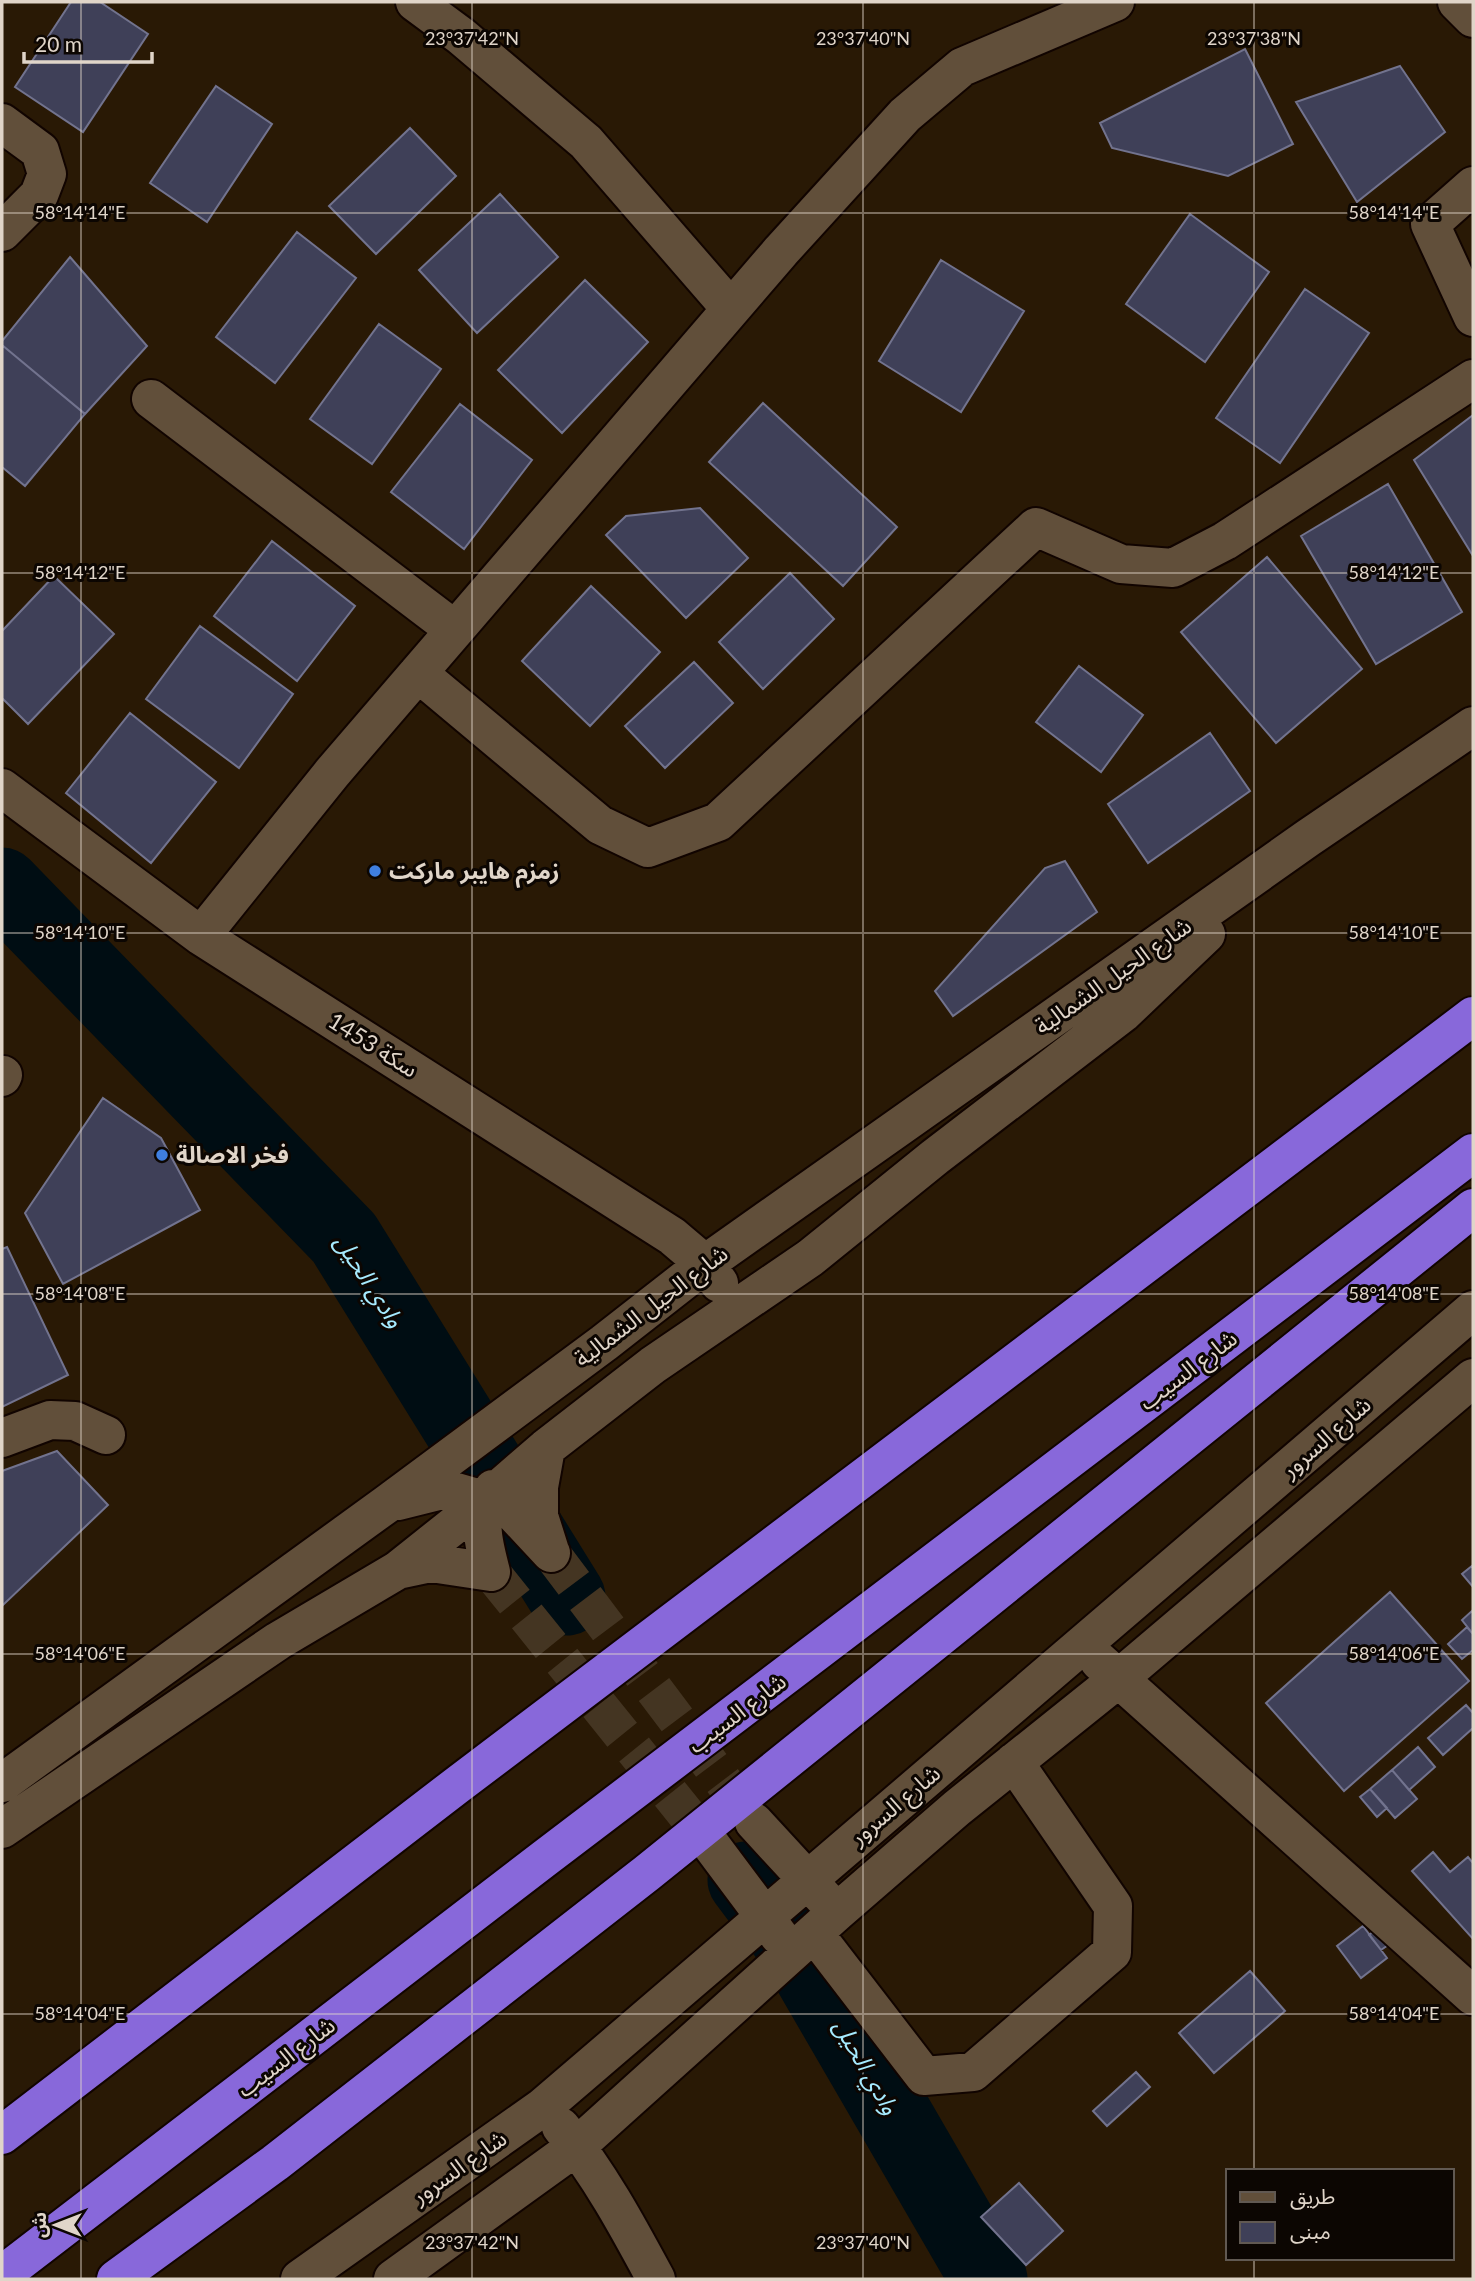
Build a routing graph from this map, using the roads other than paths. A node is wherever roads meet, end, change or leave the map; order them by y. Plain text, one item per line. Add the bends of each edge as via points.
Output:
1 (415, 2) edge
2 (1115, 2) edge
3 (1457, 2) edge
4 (1473, 19) edge
5 (2, 123) edge
6 (1473, 187) edge
7 (2, 232) edge
8 (732, 309) junction
9 (1473, 317) edge
10 (1473, 379) edge
11 (151, 399) dead end
12 (455, 630) junction
13 (418, 673) junction
14 (1473, 726) edge
15 (2, 788) edge
16 (1308, 838) junction
17 (201, 936) junction
18 (1473, 1016) edge
19 (1473, 1153) edge
20 (1473, 1208) edge
21 (705, 1264) junction
22 (737, 1308) junction
23 (1473, 1310) edge
24 (604, 1343) junction
25 (1473, 1377) edge
26 (106, 1435) dead end
27 (2, 1437) edge
28 (546, 1448) junction
29 (486, 1500) junction
30 (387, 1504) junction
31 (398, 1570) junction
32 (1082, 1646) junction
33 (1118, 1679) junction
34 (1014, 1762) junction
35 (2, 1783) edge
36 (754, 1822) tunnel mouth
37 (2, 1829) edge
38 (711, 1845) tunnel mouth
39 (807, 1880) junction
40 (765, 1918) junction
41 (814, 1932) junction
42 (1473, 1996) edge
43 (544, 2107) junction
44 (2, 2135) edge
45 (577, 2146) junction
46 (127, 2272) edge
47 (2, 2275) edge
48 (300, 2279) edge
49 (393, 2279) edge
50 (656, 2279) edge

1 - 8 street via 586,142
2 - 8 street via 962,67 905,115
3 - 4 street
5 - 7 street via 40,151 47,174 39,195
6 - 9 street via 1430,224
8 - 12 street
10 - 13 street via 1225,541 1173,568 1121,564 1036,527 718,822 648,848 600,825
11 - 12 street
12 - 13 street
13 - 17 street
14 - 16 street, شارع الحيل الشمالية
15 - 17 street, سكة 1453
16 - 21 street, شارع الحيل الشمالية
16 - 22 street, شارع الحيل الشمالية via 1123,1013 810,1258
17 - 21 street, سكة 1453 via 672,1236
18 - 44 highway
19 - 47 highway, شارع السيب
20 - 46 highway via 647,1873
21 - 22 street, سكة 1453
21 - 24 street, شارع الحيل الشمالية
22 - 28 street, شارع الحيل الشمالية via 653,1365
23 - 32 street, شارع السرور
24 - 29 street via 511,1457
24 - 30 street, شارع الحيل الشمالية
25 - 33 street, شارع السرور
26 - 27 street via 75,1421 50,1420
28 - 29 street, شارع الحيل الشمالية
28 - 29 street via 538,1516 551,1553 508,1507
29 - 30 street via 446,1489
29 - 31 street, شارع الحيل الشمالية
29 - 31 street via 481,1530 491,1572 431,1563
30 - 35 street, شارع الحيل الشمالية
31 - 37 street via 278,1641
32 - 33 street
32 - 39 street, شارع السرور
33 - 34 street, شارع السرور
33 - 42 street
34 - 41 street, شارع السرور
34 - 41 street via 1113,1906 1112,1952 973,2072 924,2076
36 - 39 street
38 - 40 street
39 - 40 street, شارع السرور
39 - 41 street
40 - 41 street
40 - 43 street, شارع السرور
41 - 45 street, شارع السرور
43 - 45 street
43 - 48 street, شارع السرور
45 - 49 street, شارع السرور
45 - 50 street

